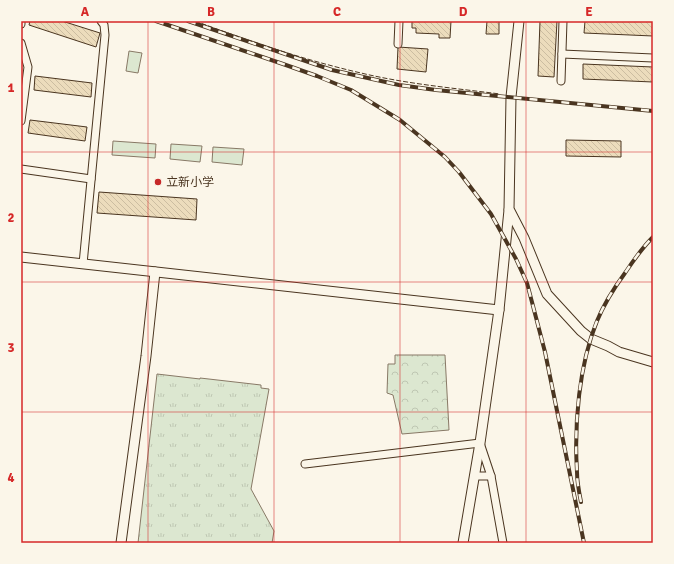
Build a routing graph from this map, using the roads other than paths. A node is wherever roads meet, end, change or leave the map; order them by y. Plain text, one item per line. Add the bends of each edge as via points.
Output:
1 (101, 21) edge
2 (399, 21) edge
3 (520, 21) edge
4 (563, 21) edge
5 (21, 43) edge
6 (398, 44) dead end
7 (22, 52) edge
8 (562, 54) junction
9 (653, 58) edge
10 (561, 81) dead end
11 (21, 121) edge
12 (21, 169) edge
13 (91, 179) junction
14 (509, 209) junction
15 (21, 257) edge
16 (83, 264) junction
17 (155, 272) junction
18 (499, 310) junction
19 (653, 362) edge
20 (480, 443) junction
21 (305, 464) dead end
22 (474, 476) junction
23 (491, 476) junction
24 (121, 543) edge
25 (463, 543) edge
26 (503, 543) edge

1 - 13 street via 106,35
2 - 6 street
3 - 14 street via 510,97
4 - 8 street
5 - 7 street
7 - 11 street via 28,67
8 - 9 street
8 - 10 street
12 - 13 street
13 - 16 street
14 - 18 street
14 - 19 street via 547,294 581,331 591,339 619,352
15 - 16 street
16 - 17 street
17 - 18 street
17 - 24 street
18 - 20 street
20 - 21 street
20 - 22 street
20 - 23 street
22 - 23 street
22 - 25 street
23 - 26 street

